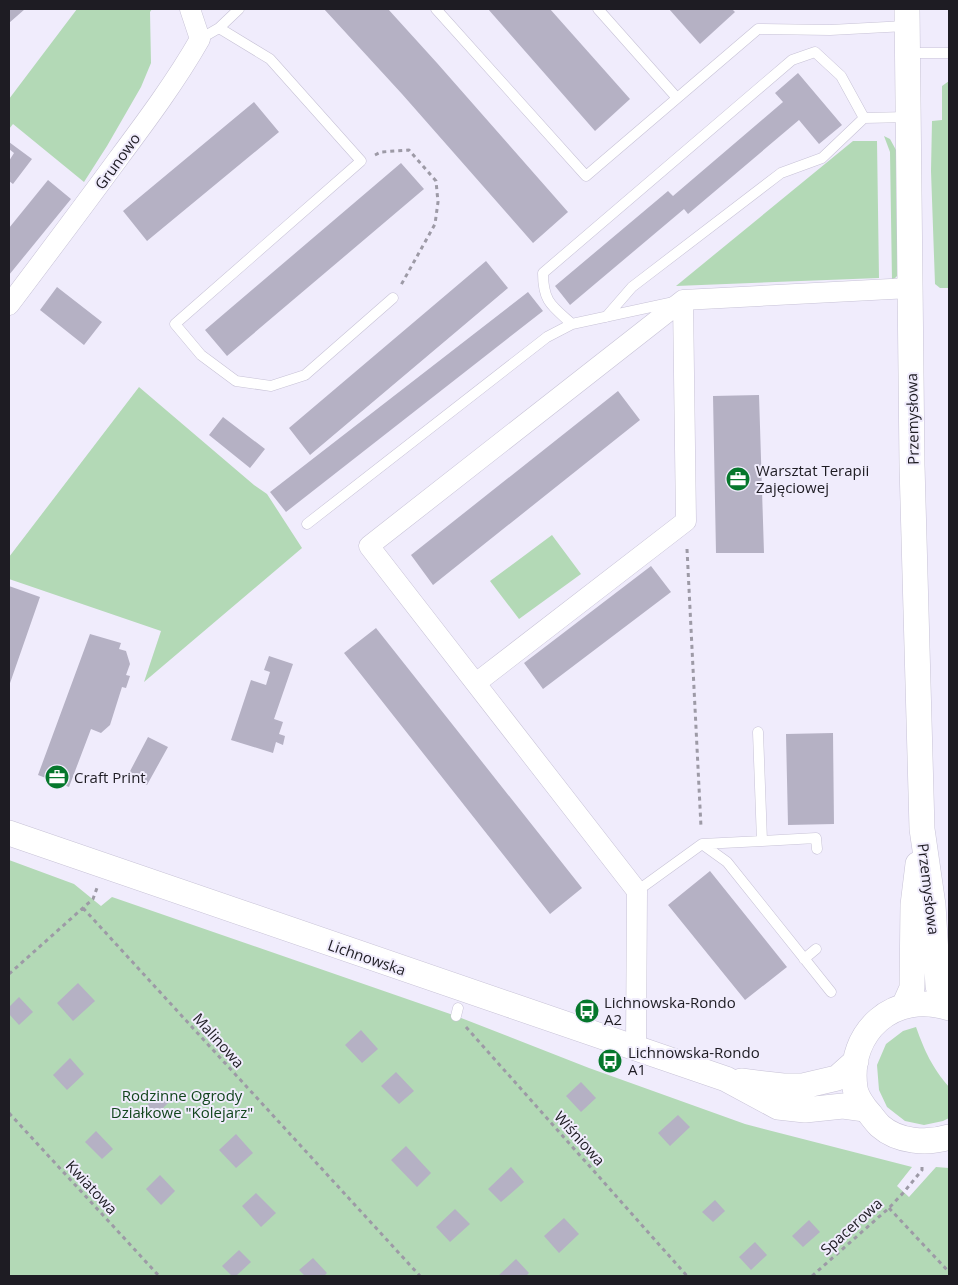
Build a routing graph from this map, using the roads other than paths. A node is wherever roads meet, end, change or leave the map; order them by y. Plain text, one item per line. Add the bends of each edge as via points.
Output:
1 (190, 9) edge
2 (239, 9) edge
3 (436, 9) edge
4 (598, 9) edge
5 (907, 17) edge
6 (219, 28) junction
7 (200, 39) junction
8 (907, 53) junction
9 (949, 53) edge
10 (677, 98) junction
11 (908, 117) junction
12 (864, 118) junction
13 (910, 288) junction
14 (393, 298) road end
15 (683, 300) junction
16 (9, 305) edge
17 (606, 317) junction
18 (572, 324) junction
19 (307, 524) dead end
20 (476, 683) junction
21 (758, 732) dead end
22 (922, 830) junction
23 (9, 833) edge
24 (762, 841) junction
25 (702, 844) junction
26 (817, 848) dead end
27 (637, 891) junction
28 (816, 949) dead end
29 (804, 959) junction
30 (831, 992) dead end
31 (904, 1006) junction
32 (948, 1007) edge
33 (636, 1049) junction
34 (856, 1061) junction
35 (726, 1079) junction
36 (865, 1109) junction
37 (949, 1137) edge

1 - 7 street
2 - 6 lane
3 - 10 lane via 586,176
4 - 10 lane
5 - 8 street, Przemysłowa
5 - 10 lane via 830,30 758,29
6 - 7 lane
6 - 14 lane via 270,59 361,161 175,324 201,355 236,381 271,386 305,375
7 - 16 street, Grunowo via 165,95
8 - 9 lane
8 - 11 street, Przemysłowa
11 - 12 lane
11 - 13 street, Przemysłowa
12 - 17 lane via 822,158 781,173 632,287
12 - 18 lane via 841,76 815,52 792,60 543,273 543,288 550,304
13 - 15 street
13 - 22 street, Przemysłowa
15 - 17 lane
15 - 20 street via 686,521
15 - 20 street via 369,546
17 - 18 lane
18 - 19 lane via 547,337
20 - 27 street
21 - 24 lane
22 - 31 street, Przemysłowa via 913,905 912,988
22 - 32 street, Przemysłowa via 933,905 938,986
23 - 33 street, Lichnowska
24 - 25 lane
24 - 26 lane via 816,838
25 - 27 lane
25 - 29 lane via 726,862
27 - 33 street
28 - 29 lane
29 - 30 lane
31 - 32 street via 916,1003
31 - 34 street via 880,1018 866,1033 857,1050
33 - 35 street, Lichnowska
34 - 35 street, Lichnowska via 837,1078 803,1086
34 - 36 street via 855,1090
35 - 36 street, Lichnowska via 778,1107
36 - 37 street via 881,1126 899,1137 921,1141

